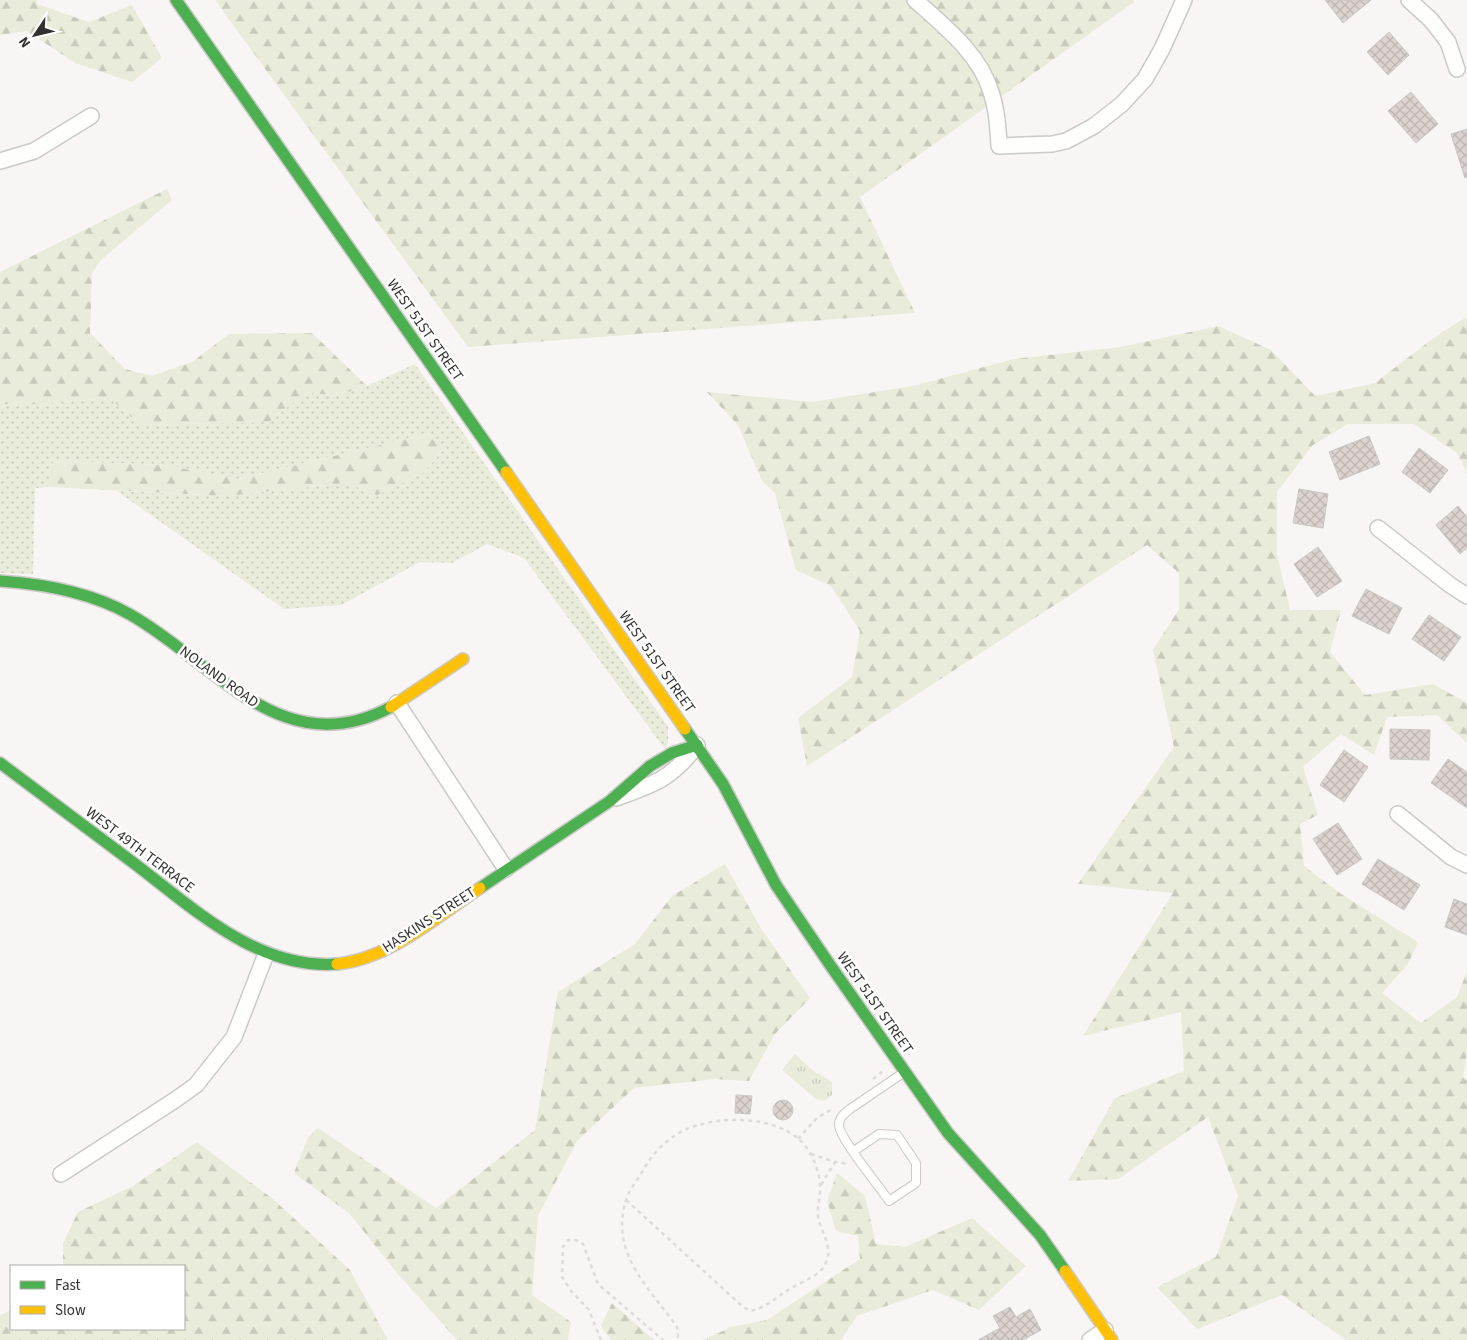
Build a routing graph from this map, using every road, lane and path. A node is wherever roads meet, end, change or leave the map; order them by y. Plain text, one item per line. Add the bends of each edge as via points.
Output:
1 (176, 0) edge
2 (915, 0) edge
3 (1184, 0) edge
4 (1410, 0) edge
5 (1457, 69) dead end
6 (91, 116) dead end
7 (0, 161) edge
8 (1378, 528) dead end
9 (0, 581) edge
10 (1467, 596) edge
11 (463, 660) dead end
12 (397, 703) junction
13 (697, 745) junction
14 (0, 763) edge
15 (610, 800) joint
16 (1398, 814) dead end
17 (1467, 865) edge
18 (506, 869) junction
19 (266, 954) junction
20 (905, 1072) junction
21 (811, 1154) junction
22 (856, 1154) junction
23 (835, 1162) junction
24 (61, 1174) dead end
25 (821, 1186) junction
26 (626, 1200) junction
27 (1109, 1335) edge
28 (601, 1340) edge
29 (663, 1340) edge
30 (676, 1340) edge
31 (1090, 1340) edge

1 - 13 street, WEST 51ST STREET
2 - 3 street via 978,63 991,90 999,146 1034,146 1066,141 1094,126 1145,80
4 - 5 street via 1448,42
6 - 7 street via 34,151
8 - 10 street
9 - 12 street, NOLAND ROAD via 44,584 108,604 159,633 252,704 298,723 324,726 350,722 372,717
11 - 12 street, NOLAND ROAD
12 - 18 street
13 - 15 street, HASKINS STREET via 684,764 654,784
13 - 20 street, WEST 51ST STREET via 732,797 786,901
14 - 19 street, WEST 49TH TERRACE via 220,928
15 - 18 street, HASKINS STREET
16 - 17 street via 1451,857
18 - 19 street, HASKINS STREET via 416,931 373,956 333,964 304,964
19 - 24 street via 234,1037 196,1084
20 - 22 lane via 842,1115 840,1130
20 - 27 street, WEST 51ST STREET via 960,1148 1040,1235
21 - 23 path
21 - 25 path
21 - 26 path via 798,1139 760,1121 702,1123 677,1134 656,1151
22 - 22 lane via 889,1201 916,1183 916,1163 897,1136 879,1134
22 - 23 path via 849,1164
23 - 25 path
25 - 26 path via 818,1212 828,1250 825,1266 771,1303 750,1311
26 - 30 path via 621,1234 626,1254 677,1328
27 - 31 street
28 - 29 path via 589,1310 562,1277 563,1248 568,1240 583,1244 598,1284

